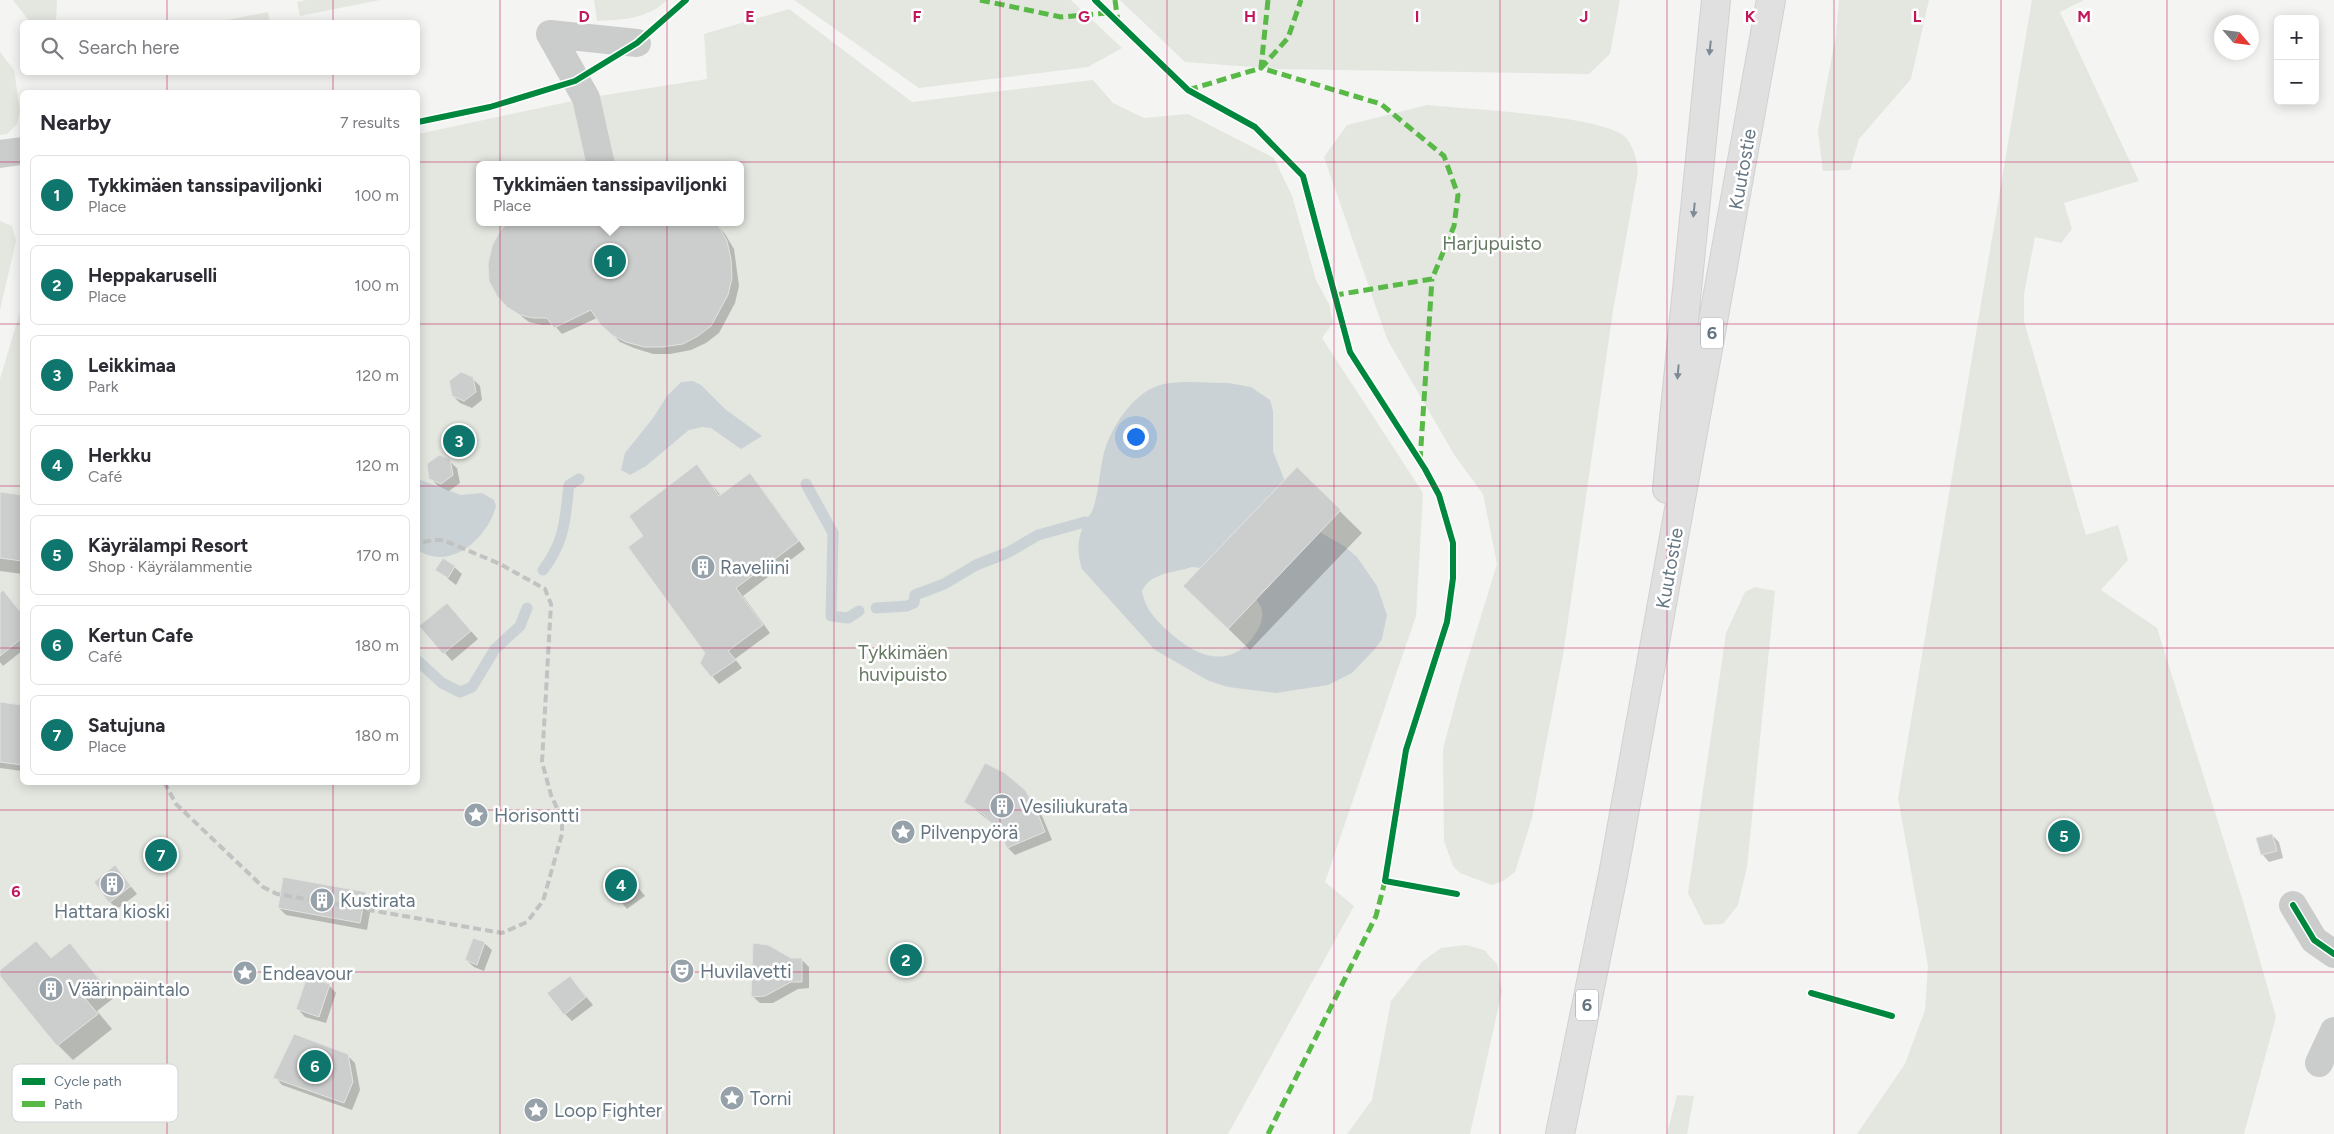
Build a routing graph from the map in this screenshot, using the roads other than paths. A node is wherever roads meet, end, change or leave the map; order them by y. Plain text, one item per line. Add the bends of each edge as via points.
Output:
1 (1716, 0) edge
2 (1771, 0) edge
3 (637, 43) dead end
4 (20, 151) edge
5 (0, 154) edge
6 (601, 161) edge
7 (1652, 666) junction
8 (2292, 905) dead end
9 (2334, 954) edge
10 (2334, 1031) edge
11 (2320, 1063) dead end
12 (1560, 1134) edge

1 -> 7 highway via 1681,333
2 - 7 highway, Kuutostie / 6
3 - 6 street via 550,34 586,98
4 - 5 street
7 - 12 highway, Kuutostie / 6
8 - 9 street via 2314,940
10 - 11 street

